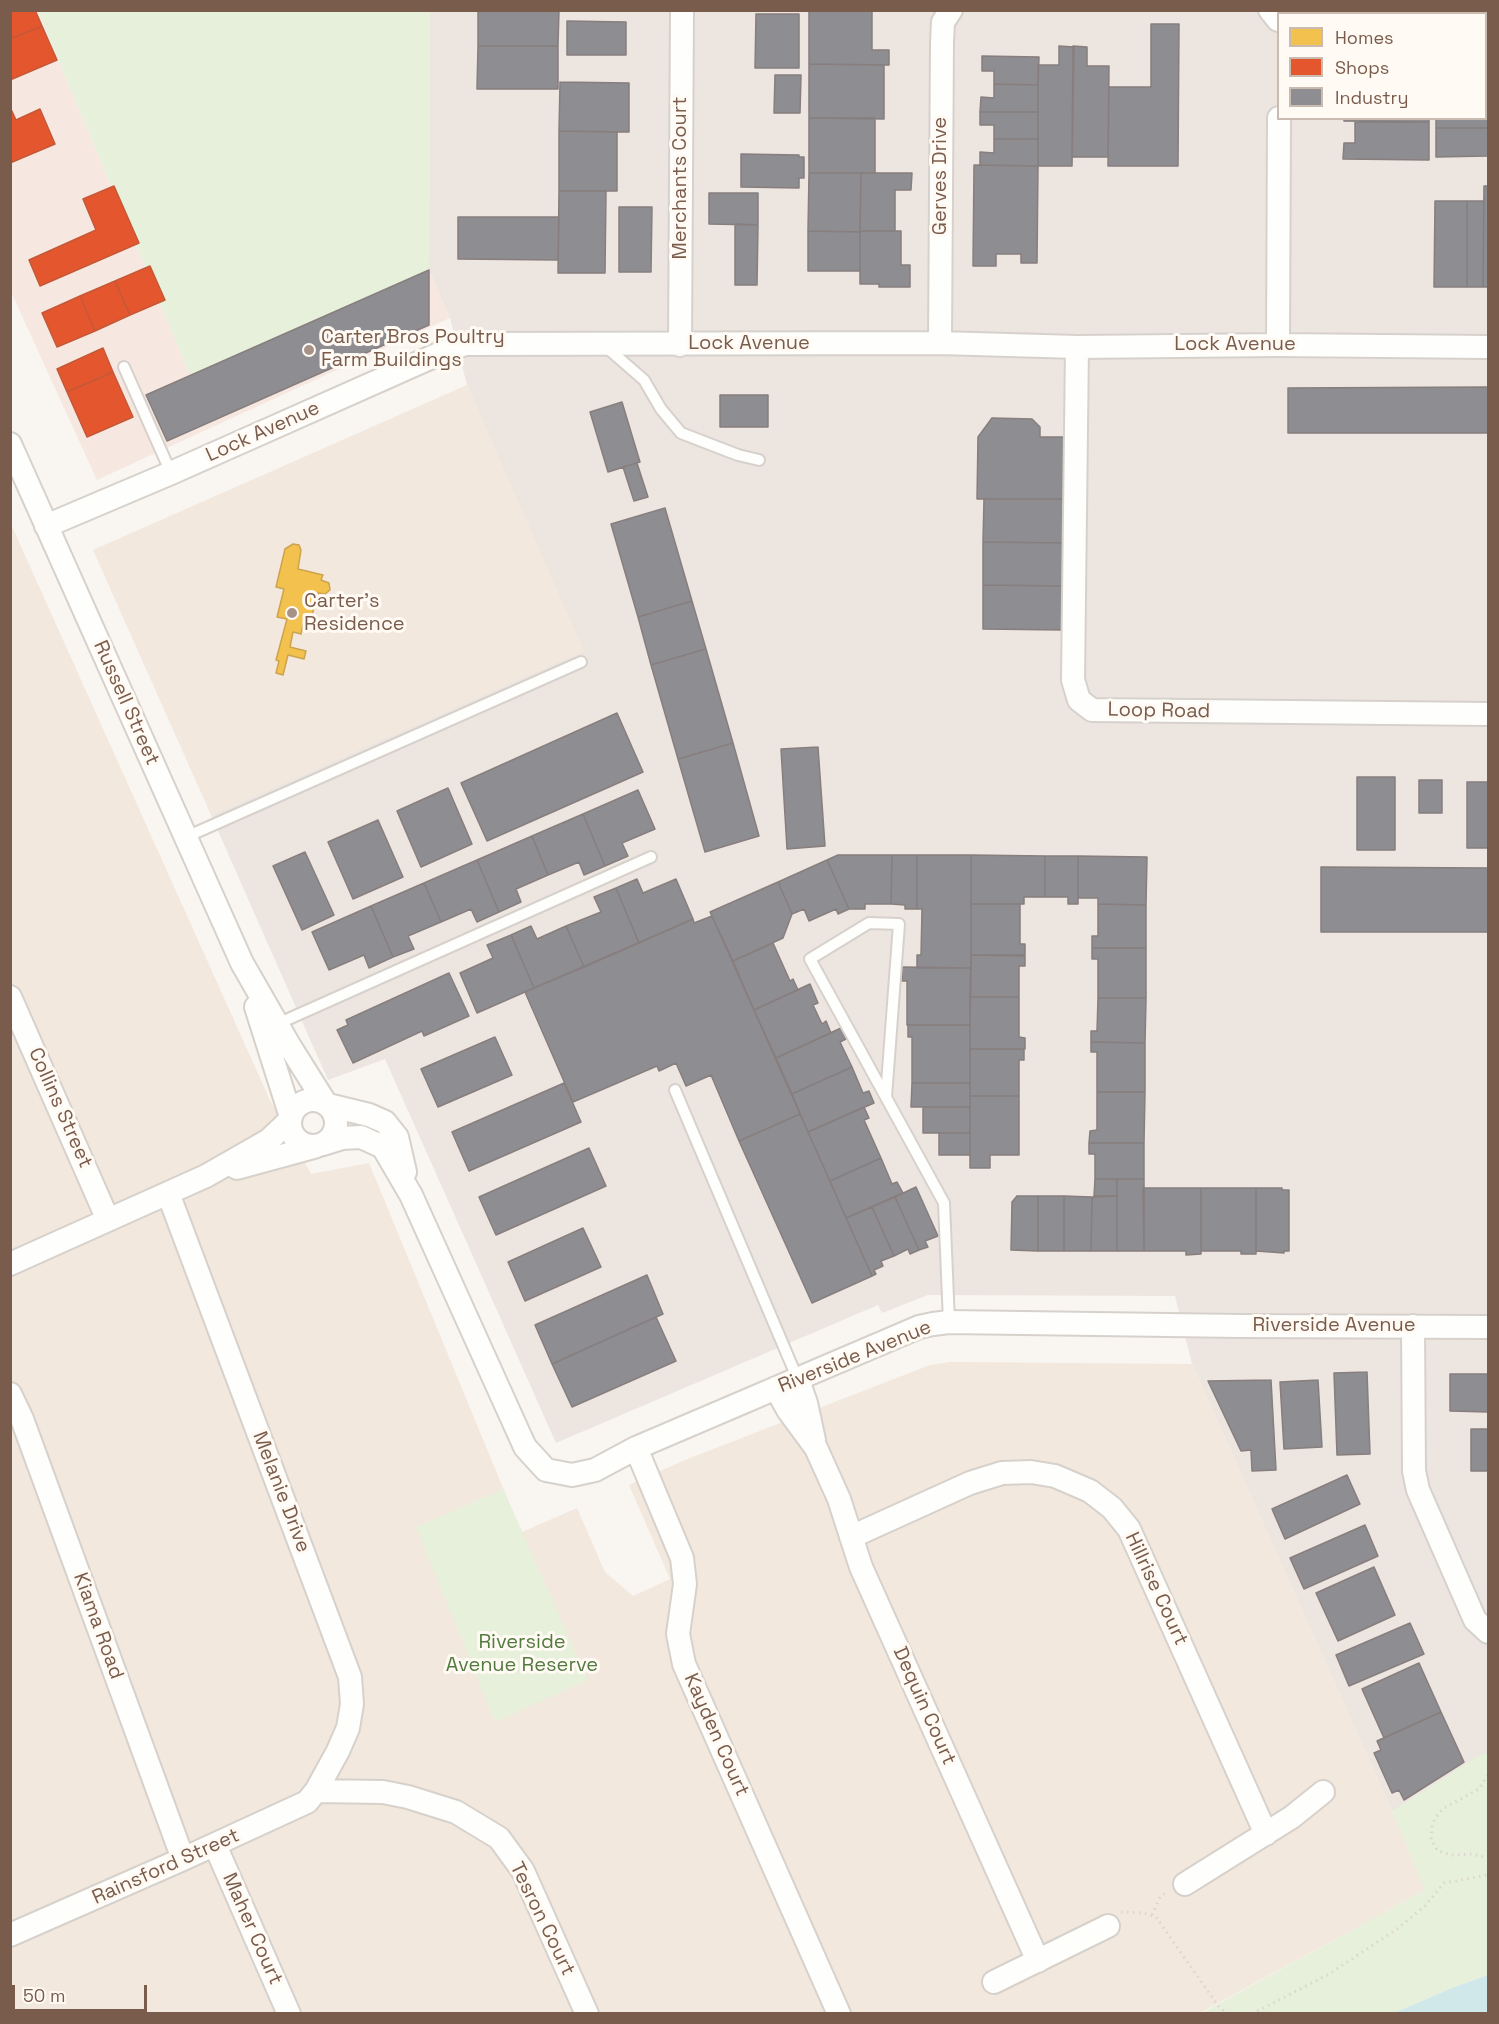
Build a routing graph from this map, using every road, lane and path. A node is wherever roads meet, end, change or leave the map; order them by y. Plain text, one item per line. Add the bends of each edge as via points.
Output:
1 (682, 10) edge
2 (951, 10) edge
3 (1279, 120) edge
4 (940, 343) junction
5 (602, 344) junction
6 (680, 345) junction
7 (1278, 345) junction
8 (1077, 347) junction
9 (1488, 347) edge
10 (124, 366) dead end
11 (10, 444) edge
12 (759, 460) dead end
13 (171, 472) junction
14 (46, 526) junction
15 (580, 662) dead end
16 (1488, 714) edge
17 (186, 837) junction
18 (651, 857) dead end
19 (12, 1004) edge
20 (270, 1027) junction
21 (675, 1090) dead end
22 (886, 1097) junction
23 (327, 1104) junction
24 (290, 1119) junction
25 (318, 1146) junction
26 (206, 1176) junction
27 (168, 1193) junction
28 (411, 1195) junction
29 (108, 1220) junction
30 (10, 1264) edge
31 (949, 1322) junction
32 (1413, 1326) junction
33 (1488, 1327) edge
34 (798, 1380) junction
35 (776, 1388) junction
36 (10, 1394) edge
37 (636, 1448) junction
38 (816, 1448) junction
39 (851, 1537) junction
40 (1488, 1632) edge
41 (1488, 1775) edge
42 (316, 1791) junction
43 (1323, 1792) dead end
44 (1266, 1833) junction
45 (215, 1845) junction
46 (1488, 1858) edge
47 (183, 1860) junction
48 (1488, 1875) edge
49 (1185, 1884) joint
50 (1152, 1915) junction
51 (1113, 1919) joint
52 (10, 1935) edge
53 (1038, 1961) junction
54 (994, 1982) dead end
55 (288, 2013) edge
56 (587, 2013) edge
57 (839, 2013) edge
58 (1228, 2013) edge
59 (1252, 2013) edge

1 - 6 street, Merchants Court
2 - 4 street, Gerves Drive via 943,22 942,42
3 - 7 street
4 - 6 street, Lock Avenue
4 - 8 street, Lock Avenue
5 - 6 street, Lock Avenue
5 - 12 lane via 644,380 681,433
5 - 13 street, Lock Avenue via 465,344
7 - 8 street, Lock Avenue
7 - 9 street, Lock Avenue
8 - 16 street, Loop Road via 1073,680 1079,700 1092,710
10 - 13 lane
11 - 14 street, Russell Street
13 - 14 street, Lock Avenue
14 - 17 street, Russell Street
15 - 17 lane
17 - 20 street, Russell Street
18 - 20 lane
19 - 29 street, Collins Street
20 - 23 street, Russell Street
20 - 24 street, Russell Street
21 - 34 lane
22 - 22 lane via 810,959 869,923 899,924
22 - 31 lane via 944,1203
23 - 24 street via 306,1101
23 - 25 street via 336,1116 336,1125 330,1140
23 - 28 street, Riverside Avenue via 385,1122 397,1137
24 - 25 street via 294,1137 306,1145
24 - 26 street via 269,1140
25 - 26 street, Riverside Avenue
25 - 28 street, Riverside Avenue via 361,1137 383,1147
26 - 27 street
27 - 29 street
27 - 42 street, Melanie Drive via 350,1677 352,1704 348,1728
28 - 37 street, Riverside Avenue via 525,1447 546,1470 572,1475 595,1470
29 - 30 street
31 - 32 street, Riverside Avenue
31 - 34 street, Riverside Avenue via 919,1327
32 - 33 street, Riverside Avenue
32 - 40 street via 1412,1455 1416,1480 1475,1620
34 - 35 street, Riverside Avenue
34 - 38 street, Dequin Court
35 - 37 street, Riverside Avenue
35 - 38 street, Dequin Court
36 - 47 street, Kiama Road
37 - 57 street, Kayden Court via 682,1558 685,1584 678,1634 684,1664
38 - 39 street, Dequin Court
39 - 44 street, Hillrise Court via 970,1483 1002,1473 1054,1476 1090,1491 1112,1508 1129,1529
39 - 53 street, Dequin Court
41 - 46 path via 1479,1789 1444,1808 1435,1818 1431,1840 1438,1851
42 - 45 street, Rainsford Street via 307,1802
42 - 56 street, Tesron Court via 383,1792 408,1797 456,1812 499,1838 523,1871
43 - 44 street
44 - 49 street
45 - 47 street, Rainsford Street
45 - 55 street, Maher Court
47 - 52 street, Rainsford Street
48 - 59 path via 1444,1883 1425,1906 1397,1929 1329,1974
49 - 50 path via 1160,1897
50 - 51 path via 1128,1911
50 - 58 path via 1219,2007
51 - 53 street
53 - 54 street

